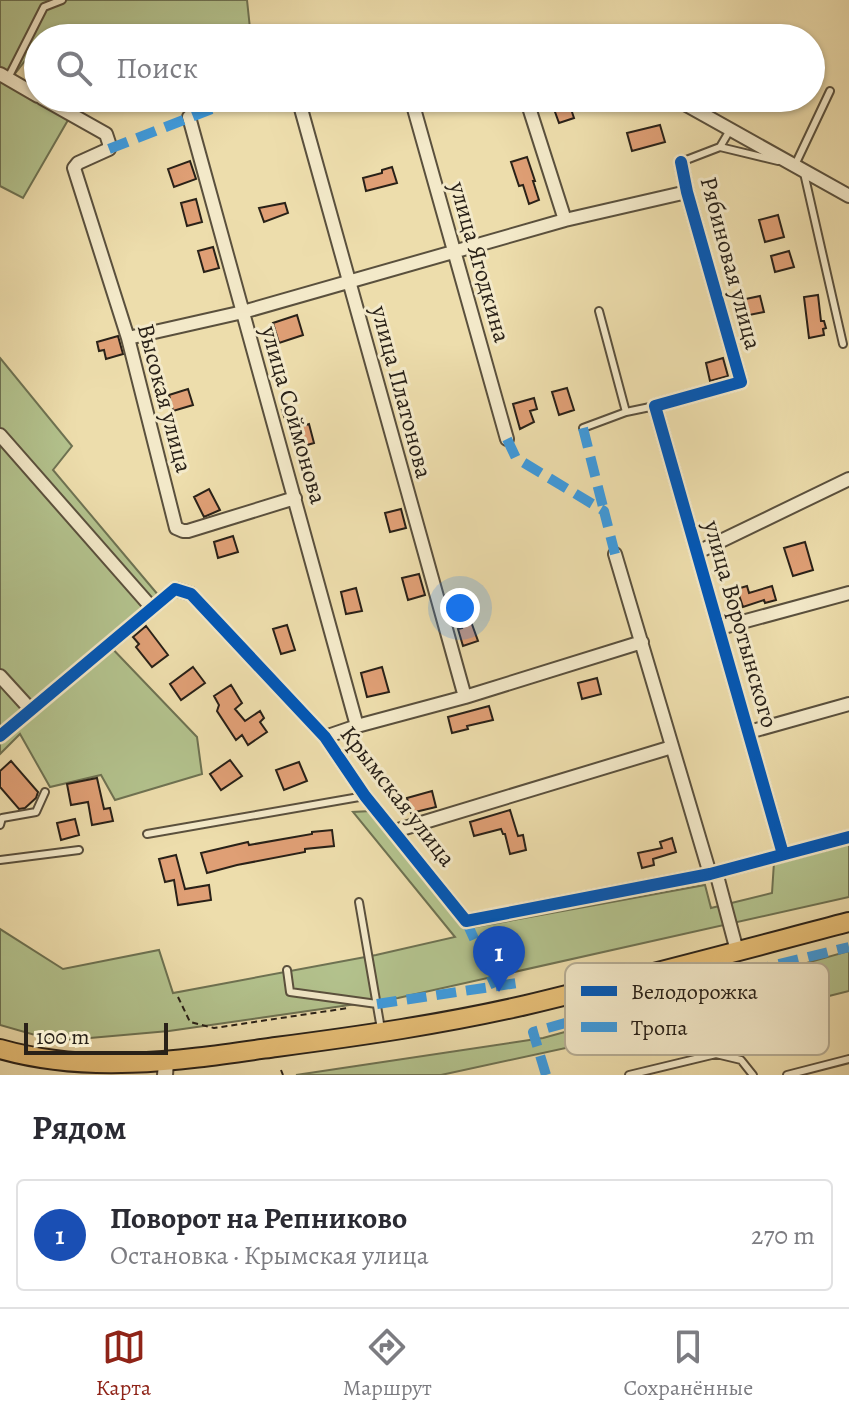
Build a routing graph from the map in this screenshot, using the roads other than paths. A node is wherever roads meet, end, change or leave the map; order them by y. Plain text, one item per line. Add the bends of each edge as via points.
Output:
1 (62, 0) edge
2 (34, 24) edge
3 (24, 42) edge
4 (4, 76) edge
5 (24, 88) edge
6 (830, 91) dead end
7 (825, 103) edge
8 (67, 112) edge
9 (302, 112) edge
10 (415, 112) edge
11 (530, 112) edge
12 (698, 112) edge
13 (821, 112) edge
14 (189, 117) dead end
15 (730, 130) junction
16 (720, 147) junction
17 (681, 162) joint
18 (799, 167) junction
19 (687, 192) junction
20 (849, 196) edge
21 (565, 220) junction
22 (453, 252) junction
23 (349, 283) junction
24 (599, 311) dead end
25 (243, 312) junction
26 (128, 338) junction
27 (843, 344) dead end
28 (655, 406) junction
29 (626, 412) junction
30 (583, 428) dead end
31 (0, 435) edge
32 (507, 439) dead end
33 (849, 479) edge
34 (295, 498) junction
35 (698, 552) junction
36 (615, 554) dead end
37 (849, 593) edge
38 (152, 608) junction
39 (720, 628) junction
40 (642, 642) junction
41 (0, 676) edge
42 (465, 697) junction
43 (849, 704) edge
44 (31, 710) junction
45 (357, 726) junction
46 (749, 732) junction
47 (0, 736) edge
48 (325, 737) junction
49 (672, 747) junction
50 (45, 792) dead end
51 (365, 796) junction
52 (0, 825) edge
53 (395, 831) junction
54 (147, 834) dead end
55 (849, 837) edge
56 (79, 850) dead end
57 (783, 854) junction
58 (0, 860) edge
59 (713, 873) junction
60 (359, 902) dead end
61 (849, 922) edge
62 (737, 951) junction
63 (690, 963) edge
64 (287, 970) dead end
65 (565, 995) edge
66 (377, 1004) junction
67 (382, 1032) junction
68 (0, 1049) edge
69 (712, 1055) edge
70 (720, 1055) edge
71 (849, 1059) edge
72 (165, 1069) edge
73 (629, 1075) edge
74 (753, 1075) edge
75 (787, 1075) edge

1 - 2 lane via 44,7
3 - 4 lane
4 - 5 street
6 - 7 lane
8 - 26 street, Высокая улица via 106,134 109,143 109,149 74,168
9 - 23 street, улица Платонова
10 - 22 street, улица Ягодкина
11 - 21 street
12 - 15 street
13 - 18 lane
14 - 25 street, улица Соймонова
15 - 16 lane
15 - 18 street
16 - 17 lane
16 - 18 lane
17 - 19 street, Рябиновая улица
18 - 20 street
18 - 27 lane
19 - 21 street, Рябиновая улица
19 - 28 street, Рябиновая улица via 741,382
21 - 22 street, Рябиновая улица
22 - 23 street, Рябиновая улица
22 - 32 street, улица Ягодкина
23 - 25 street, Рябиновая улица
23 - 42 street, улица Платонова
24 - 29 lane
25 - 26 street, Рябиновая улица
25 - 34 street, улица Соймонова
26 - 34 street, Высокая улица via 176,528 188,531
28 - 29 lane
28 - 35 street, улица Воротынского
29 - 30 lane
31 - 38 street
33 - 35 street
34 - 45 street, улица Соймонова
35 - 39 street, улица Воротынского
36 - 40 street
37 - 39 street
38 - 44 street, Крымская улица
38 - 48 street, Крымская улица via 175,589 191,594
39 - 46 street, улица Воротынского
40 - 42 street
40 - 49 street
41 - 44 street
42 - 45 street
43 - 46 street
44 - 47 street, Крымская улица
45 - 48 street
46 - 57 street, улица Воротынского
48 - 51 street, Крымская улица
49 - 53 street
49 - 59 street
50 - 52 lane via 36,812 2,818
51 - 53 street, Крымская улица
51 - 54 lane
53 - 59 street, Крымская улица via 466,921
55 - 57 street, Крымская улица
56 - 58 lane
57 - 59 street, Крымская улица
59 - 62 street
60 - 66 lane
61 - 62 main road
62 - 63 main road
64 - 66 lane via 290,992
65 - 67 main road
66 - 67 lane
67 - 72 main road
68 - 72 main road via 22,1056
69 - 73 lane
70 - 74 lane via 741,1060
71 - 75 lane

